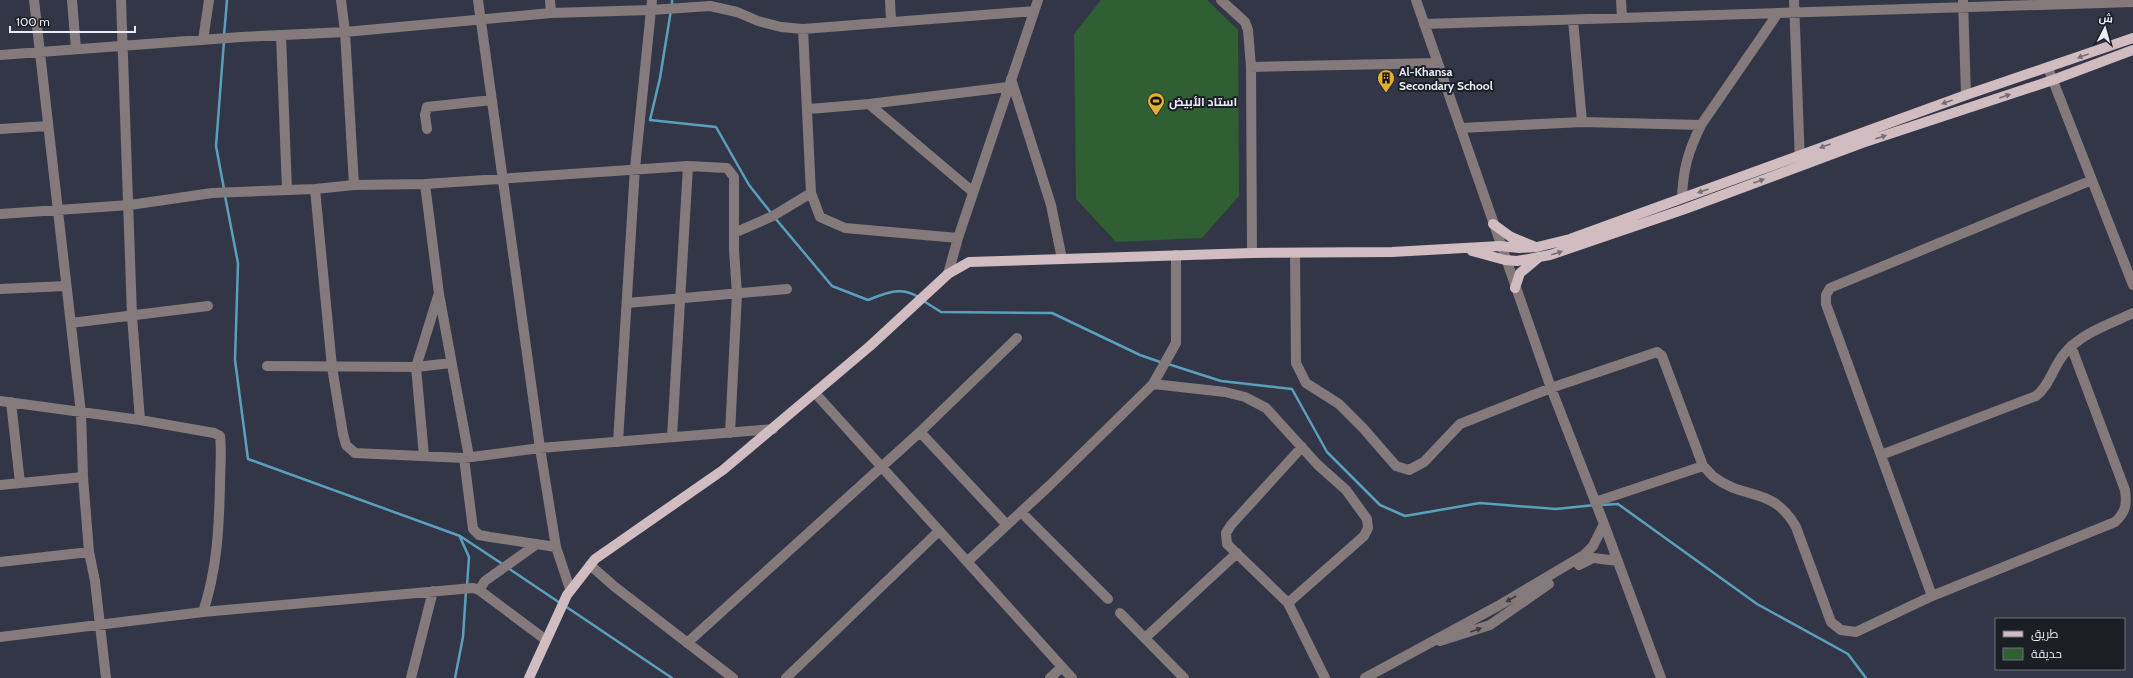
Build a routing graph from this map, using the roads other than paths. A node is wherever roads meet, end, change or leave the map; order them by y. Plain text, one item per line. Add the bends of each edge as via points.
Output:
1 (34, 0) edge
2 (72, 0) edge
3 (122, 0) edge
4 (210, 0) edge
5 (341, 0) edge
6 (478, 0) edge
7 (550, 0) edge
8 (890, 0) edge
9 (1038, 0) edge
10 (1221, 0) edge
11 (1416, 0) edge
12 (1621, 0) edge
13 (1794, 0) edge
14 (2133, 2) edge
15 (710, 3) edge
16 (1963, 4) edge
17 (654, 7) edge
18 (1034, 11) junction
19 (551, 13) junction
20 (1778, 13) junction
21 (1794, 13) junction
22 (1622, 18) junction
23 (482, 19) junction
24 (1573, 20) junction
25 (891, 22) junction
26 (1424, 24) junction
27 (803, 29) junction
28 (345, 32) junction
29 (281, 35) junction
30 (2133, 38) edge
31 (206, 40) junction
32 (122, 46) junction
33 (76, 49) junction
34 (2133, 50) edge
35 (40, 52) junction
36 (0, 55) edge
37 (1438, 63) junction
38 (1252, 67) junction
39 (2048, 68) junction
40 (2053, 80) junction
41 (1009, 83) junction
42 (1966, 95) junction
43 (492, 100) junction
44 (869, 104) junction
45 (809, 109) junction
46 (1582, 122) junction
47 (48, 126) junction
48 (1701, 126) junction
49 (1461, 128) junction
50 (0, 130) edge
51 (427, 130) dead end
52 (1799, 161) junction
53 (688, 166) junction
54 (635, 168) junction
55 (502, 178) junction
56 (2092, 180) junction
57 (425, 184) junction
58 (354, 185) junction
59 (315, 189) junction
60 (287, 190) junction
61 (974, 192) junction
62 (812, 193) junction
63 (1682, 198) junction
64 (130, 205) junction
65 (58, 210) junction
66 (0, 214) edge
67 (1493, 224) junction
68 (734, 233) junction
69 (958, 238) junction
70 (1500, 246) junction
71 (1537, 247) junction
72 (1465, 249) junction
73 (1295, 252) junction
74 (1252, 253) junction
75 (1176, 255) junction
76 (1062, 259) junction
77 (1537, 259) junction
78 (1505, 260) junction
79 (948, 274) junction
80 (2133, 285) edge
81 (66, 286) junction
82 (1515, 288) junction
83 (0, 289) edge
84 (787, 289) dead end
85 (439, 294) junction
86 (737, 294) junction
87 (680, 300) junction
88 (627, 303) junction
89 (208, 306) dead end
90 (2133, 313) edge
91 (132, 316) junction
92 (71, 323) junction
93 (1017, 338) dead end
94 (2072, 346) junction
95 (451, 363) junction
96 (267, 366) dead end
97 (332, 367) junction
98 (416, 367) junction
99 (1152, 384) junction
100 (1551, 388) junction
101 (815, 394) junction
102 (0, 401) edge
103 (11, 402) junction
104 (81, 413) junction
105 (140, 420) junction
106 (773, 429) junction
107 (920, 432) junction
108 (730, 433) junction
109 (672, 437) junction
110 (618, 442) junction
111 (1302, 447) junction
112 (540, 448) junction
113 (1881, 455) junction
114 (424, 456) junction
115 (467, 457) junction
116 (881, 466) junction
117 (1703, 466) junction
118 (83, 477) junction
119 (20, 483) junction
120 (0, 485) edge
121 (1595, 502) junction
122 (1021, 512) junction
123 (1007, 524) junction
124 (1604, 524) junction
125 (939, 531) junction
126 (537, 544) junction
127 (556, 547) junction
128 (89, 552) junction
129 (1237, 553) junction
130 (1618, 560) junction
131 (968, 561) junction
132 (0, 562) edge
133 (590, 565) junction
134 (476, 589) junction
135 (433, 591) junction
136 (568, 592) junction
137 (1932, 596) junction
138 (1108, 599) dead end
139 (1288, 603) junction
140 (203, 612) junction
141 (1120, 613) dead end
142 (100, 624) junction
143 (0, 638) edge
144 (1145, 638) junction
145 (546, 640) junction
146 (687, 643) junction
147 (1425, 645) junction
148 (1062, 667) junction
149 (106, 678) edge
150 (411, 678) edge
151 (529, 678) edge
152 (733, 678) edge
153 (786, 678) edge
154 (1050, 678) edge
155 (1072, 678) edge
156 (1184, 678) edge
157 (1325, 678) edge
158 (1365, 678) edge
159 (1661, 678) edge

1 - 35 street
2 - 33 street
3 - 32 street
4 - 31 street
5 - 28 street
6 - 23 street
7 - 19 street
8 - 25 street
9 - 18 street
10 - 38 street via 1245,22
11 - 26 street
12 - 22 street
13 - 21 street
14 - 16 street
15 - 17 street via 690,7
15 - 27 street via 758,21
16 - 21 street
16 - 42 street
17 - 19 street
17 - 54 street
18 - 25 street
18 - 41 street
19 - 23 street
20 - 21 street
20 - 22 street
20 - 48 street
21 - 52 street
22 - 24 street
23 - 28 street
23 - 43 street
24 - 26 street
24 - 46 street
25 - 27 street
26 - 37 street
27 - 45 street
28 - 29 street
28 - 58 street
29 - 31 street
29 - 60 street
30 -> 39 main road
31 - 32 street
32 - 33 street
32 - 64 street
33 - 35 street
34 - 40 main road
35 - 36 street
35 - 47 street
37 - 38 street
37 - 49 street
38 - 74 street
39 - 40 street
39 - 42 main road
52 -> 40 main road
40 - 56 street
41 - 44 street
41 - 61 street
41 - 76 street via 1051,205
42 -> 52 main road
43 - 51 street via 427,107
43 - 55 street
44 - 45 street
44 - 61 street
45 - 62 street
46 - 48 street
46 - 49 street
47 - 50 street
47 - 65 street
48 - 63 street via 1685,163
49 - 67 street
52 -> 63 main road
77 -> 52 main road via 1572,249
53 - 54 street
53 - 68 street via 727,168 732,171
53 - 87 street
54 - 55 street
54 - 88 street
55 - 57 street
55 - 112 street
56 - 80 street
56 - 113 street via 1830,288 1826,295 1826,304
57 - 58 street
57 - 85 street
58 - 59 street
59 - 60 street
59 - 97 street
60 - 64 street via 212,193
61 - 69 street
62 - 68 street via 774,216
62 - 69 street via 820,217 845,228
63 - 71 main road via 1570,239
64 - 65 street
64 - 91 street
65 - 66 street
65 - 81 street
67 - 70 street
67 - 71 main road via 1511,237
68 - 86 street
69 - 79 street
70 - 71 main road
70 - 72 main road
70 - 78 street
72 - 73 main road
72 - 78 main road
73 - 74 main road
73 - 100 street via 1296,363 1300,373 1306,383 1339,404 1396,466 1409,470 1424,462 1460,424
74 - 75 main road
75 - 76 main road
75 - 99 street via 1176,343
76 - 79 main road via 969,262
77 - 78 main road
77 - 82 main road via 1520,273
78 - 82 street
79 - 101 main road
81 - 83 street
81 - 92 street
82 - 100 street
84 - 86 street
85 - 95 street
85 - 98 street
86 - 87 street
86 - 108 street
87 - 88 street
87 - 109 street
88 - 110 street
89 - 91 street
90 - 94 street via 2082,338
91 - 92 street
91 - 105 street
92 - 104 street
93 - 107 street
94 - 113 street via 2056,365 2044,390 2036,396
94 - 137 street via 2125,490 2126,504 2123,515 2115,522
95 - 98 street
95 - 115 street
96 - 97 street
97 - 98 street
97 - 114 street via 346,445 355,453
98 - 114 street
99 - 111 street via 1245,397 1266,408
99 - 122 street
100 - 117 street via 1658,352 1662,356
100 - 121 street
101 - 106 main road
101 - 116 street
102 - 103 street
103 - 104 street
103 - 119 street
104 - 105 street
104 - 118 street
105 - 140 street via 220,436 216,558 212,585
106 - 108 street
106 - 133 main road via 723,470
107 - 116 street
107 - 123 street
108 - 109 street
109 - 110 street
110 - 112 street
111 - 129 street via 1226,533 1227,544
111 - 139 street via 1346,490 1367,519 1368,528 1364,536
112 - 115 street
112 - 127 street
113 - 137 street
114 - 115 street
115 - 126 street via 473,529 490,537
116 - 125 street
116 - 146 street
117 - 121 street
117 - 137 street via 1714,477 1728,485 1772,500 1788,513 1796,527 1831,622 1841,630 1856,632
118 - 119 street
118 - 128 street
119 - 120 street
121 - 124 street
122 - 123 street
122 - 138 street
123 - 131 street
124 - 130 street
124 -> 147 street via 1593,546 1584,555 1498,606
125 - 131 street
125 - 153 street
126 - 127 street
126 - 134 street
127 - 136 street
128 - 132 street
128 - 142 street
129 - 139 street
129 - 144 street
147 -> 130 street via 1490,625 1585,561 1601,557
130 - 159 street
131 - 148 street
133 - 136 main road
133 - 146 street
134 - 135 street
134 - 145 street
135 - 140 street
135 - 150 street
136 - 145 main road
139 - 157 street
140 - 142 street
141 - 144 street
142 - 143 street
142 - 149 street
144 - 156 street
145 - 151 main road
146 - 152 street
147 - 158 street
148 - 154 street
148 - 155 street

